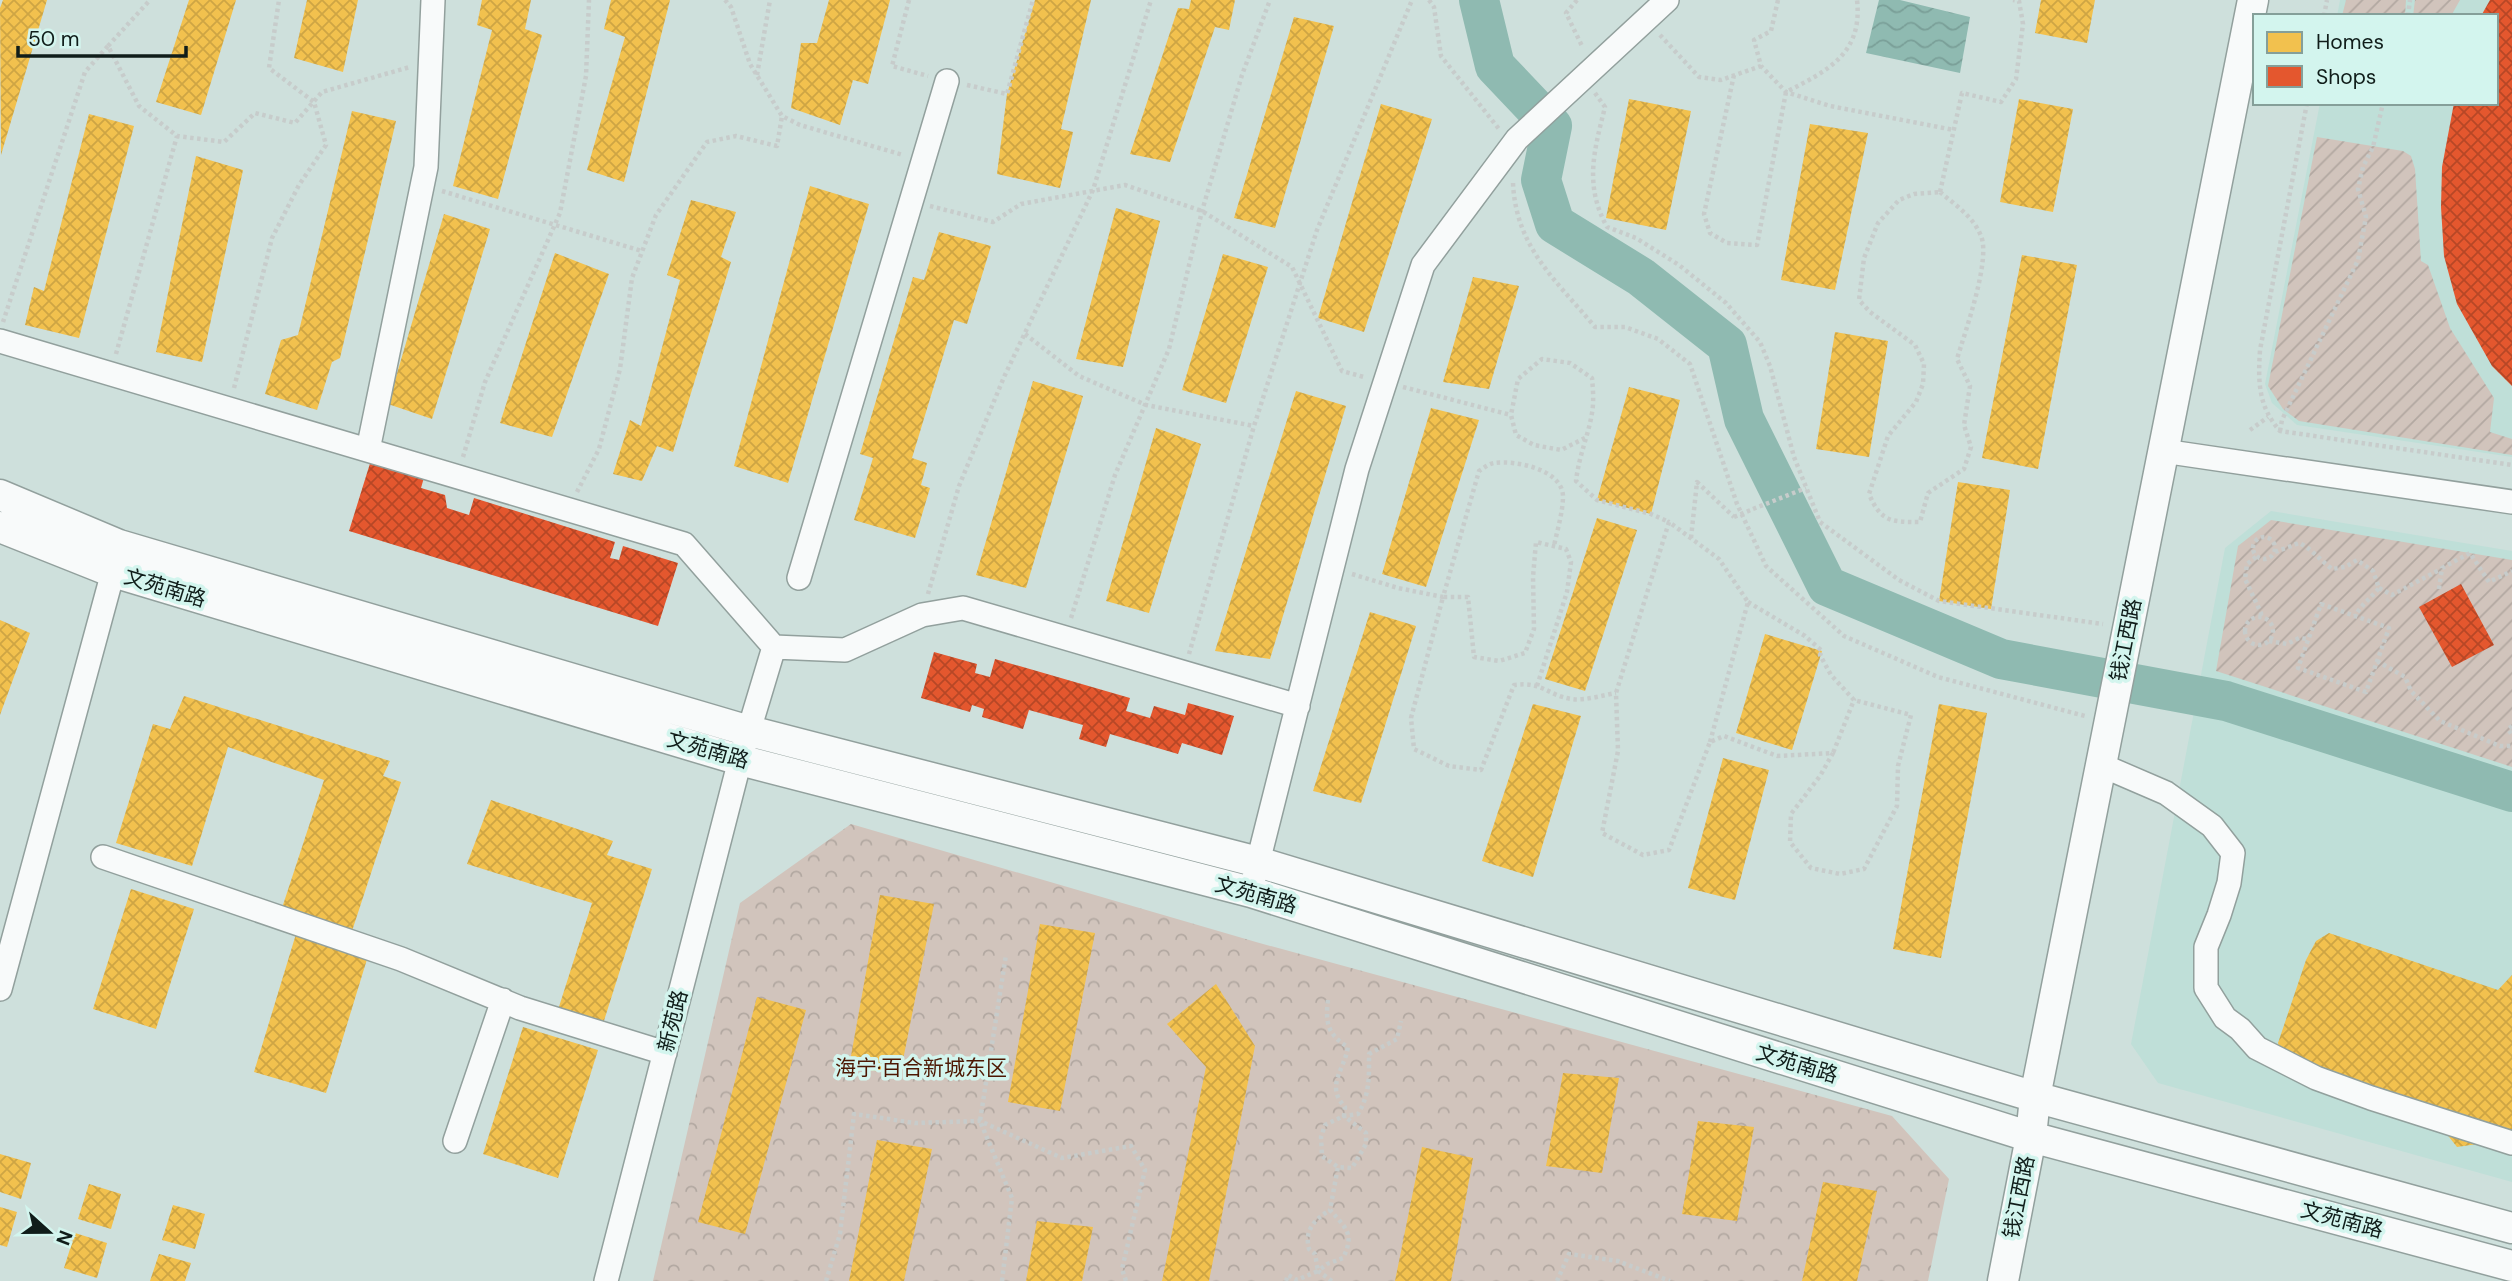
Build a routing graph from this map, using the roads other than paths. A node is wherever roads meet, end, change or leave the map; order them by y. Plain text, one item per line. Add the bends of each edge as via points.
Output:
1 (433, 0) edge
2 (1667, 0) edge
3 (2253, 0) edge
4 (947, 81) road end
5 (0, 341) edge
6 (368, 450) junction
7 (2163, 451) junction
8 (0, 495) edge
9 (2512, 502) edge
10 (0, 527) edge
11 (113, 572) junction
12 (799, 578) dead end
13 (774, 647) junction
14 (1298, 706) junction
15 (749, 731) junction
16 (740, 760) junction
17 (2101, 765) junction
18 (103, 857) dead end
19 (1258, 862) junction
20 (1251, 892) junction
21 (0, 989) edge
22 (503, 1000) junction
23 (665, 1053) junction
24 (2035, 1097) junction
25 (2031, 1138) junction
26 (455, 1141) dead end
27 (2512, 1143) edge
28 (2512, 1228) edge
29 (2512, 1266) edge
30 (612, 1279) edge
31 (2003, 1281) edge

1 - 6 street via 426,167
2 - 14 street via 1514,143 1423,265 1357,469
3 - 7 main road, 钱江西路
4 - 12 street
5 - 6 street
6 - 13 street via 684,544
7 - 9 street
7 - 17 main road, 钱江西路
8 - 15 main road, 文苑南路 via 119,545
10 - 11 main road, 文苑南路
11 - 16 main road, 文苑南路
11 - 21 street
13 - 14 street via 845,650 922,615 963,607
13 - 15 street, 新苑路
14 - 19 street
15 - 16 street, 新苑路
15 - 19 main road, 文苑南路
16 - 20 main road, 文苑南路
16 - 23 street, 新苑路
17 - 24 main road, 钱江西路
17 - 27 street via 2166,793 2212,826 2233,853 2229,883 2206,947 2206,988 2225,1018 2257,1048 2327,1082
18 - 22 street via 401,959
19 - 20 street
19 - 24 main road, 文苑南路
20 - 25 main road, 文苑南路
22 - 23 street
22 - 26 street
23 - 30 street, 新苑路
24 - 25 main road, 钱江西路
24 - 28 main road, 文苑南路
25 - 29 main road, 文苑南路
25 - 31 main road, 钱江西路

